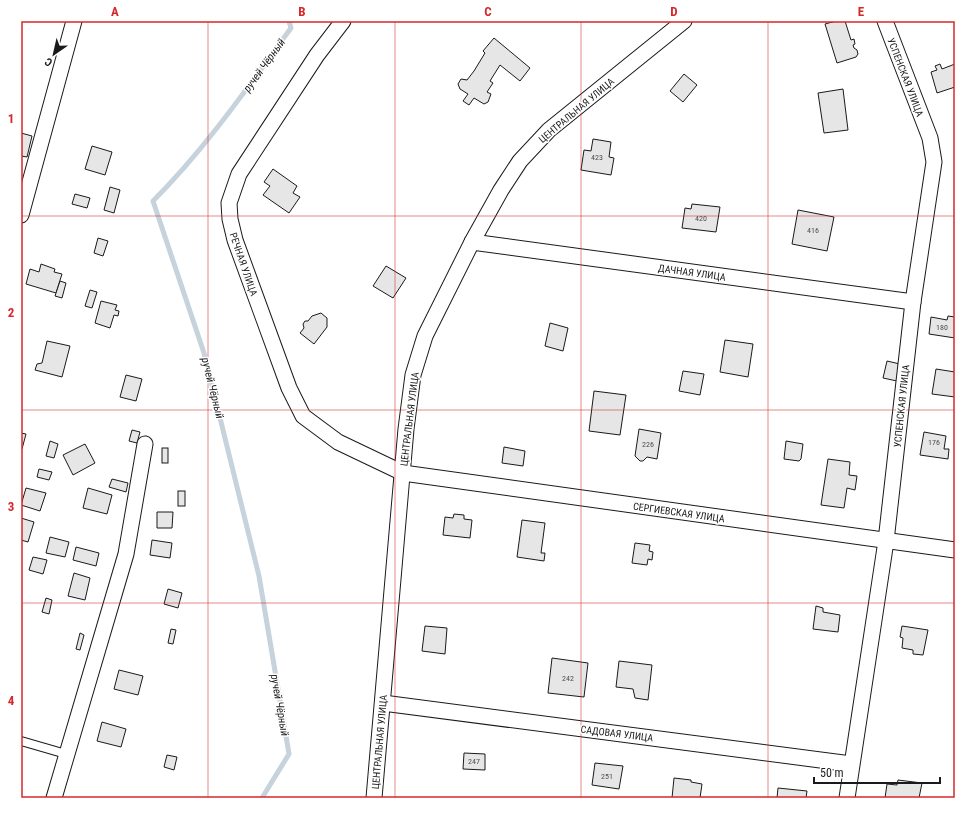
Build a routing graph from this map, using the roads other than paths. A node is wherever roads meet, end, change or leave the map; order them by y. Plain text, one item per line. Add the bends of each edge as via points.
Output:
1 (74, 21) edge
2 (343, 21) edge
3 (684, 21) edge
4 (884, 21) edge
5 (24, 193) edge
6 (21, 215) edge
7 (472, 242) junction
8 (913, 302) junction
9 (145, 444) dead end
10 (403, 473) junction
11 (886, 541) junction
12 (955, 550) edge
13 (383, 703) junction
14 (21, 741) edge
15 (66, 754) junction
16 (851, 764) junction
17 (54, 798) edge
18 (374, 798) edge
19 (847, 798) edge

1 - 5 street
2 - 10 street, РЕЧНАЯ УЛИЦА via 317,55 239,174 229,203 230,219 235,240 289,388 303,416 338,442
3 - 7 street, ЦЕНТРАЛЬНАЯ УЛИЦА via 549,130 520,161
4 - 8 street, УСПЕНСКАЯ УЛИЦА via 930,138 934,162
5 - 6 street
7 - 8 street, ДАЧНАЯ УЛИЦА
7 - 10 street, ЦЕНТРАЛЬНАЯ УЛИЦА via 425,336 413,375
8 - 11 street, УСПЕНСКАЯ УЛИЦА
9 - 15 street via 126,554
10 - 11 street, СЕРГИЕВСКАЯ УЛИЦА
10 - 13 street, ЦЕНТРАЛЬНАЯ УЛИЦА
11 - 12 street, СЕРГИЕВСКАЯ УЛИЦА
11 - 16 street, УСПЕНСКАЯ УЛИЦА
13 - 16 street, САДОВАЯ УЛИЦА
13 - 18 street, ЦЕНТРАЛЬНАЯ УЛИЦА
14 - 15 lane
15 - 17 street
16 - 19 street, УСПЕНСКАЯ УЛИЦА

